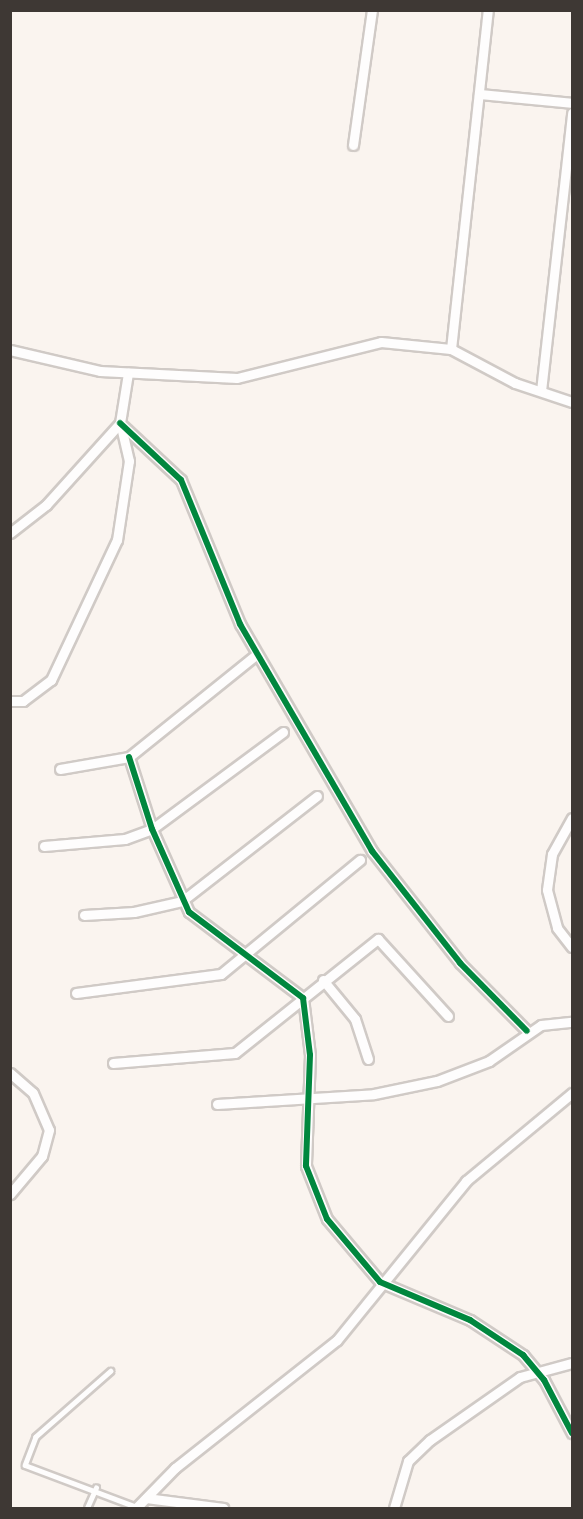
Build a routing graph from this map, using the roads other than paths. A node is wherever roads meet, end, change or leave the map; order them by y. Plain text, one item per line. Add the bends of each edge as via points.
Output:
1 (372, 10) edge
2 (488, 10) edge
3 (478, 94) junction
4 (573, 103) edge
5 (573, 113) edge
6 (353, 145) dead end
7 (451, 349) junction
8 (10, 350) edge
9 (128, 373) junction
10 (541, 391) junction
11 (573, 402) edge
12 (120, 423) junction
13 (10, 533) edge
14 (256, 655) junction
15 (12, 704) edge
16 (283, 732) dead end
17 (129, 757) junction
18 (60, 769) dead end
19 (317, 796) dead end
20 (573, 818) edge
21 (152, 829) junction
22 (44, 846) dead end
23 (360, 860) dead end
24 (182, 901) junction
25 (84, 915) dead end
26 (573, 946) edge
27 (243, 954) junction
28 (324, 980) junction
29 (76, 993) dead end
30 (303, 998) junction
31 (448, 1016) dead end
32 (573, 1022) edge
33 (527, 1031) junction
34 (369, 1059) dead end
35 (113, 1063) dead end
36 (10, 1073) edge
37 (573, 1093) edge
38 (308, 1100) junction
39 (217, 1104) dead end
40 (10, 1194) edge
41 (380, 1282) junction
42 (573, 1363) edge
43 (111, 1371) dead end
44 (536, 1374) junction
45 (573, 1433) edge
46 (96, 1488) junction
47 (146, 1498) junction
48 (136, 1508) edge
49 (87, 1509) edge
50 (224, 1509) edge
51 (394, 1509) edge

1 - 6 street
2 - 3 street
3 - 4 street
3 - 7 street
5 - 10 street
7 - 9 street via 381,342 237,378
7 - 10 street
8 - 9 street
9 - 12 street
10 - 11 street
12 - 13 street via 46,505
12 - 14 street via 181,480
12 - 15 street via 129,461 117,540 51,680
14 - 17 street
14 - 33 street via 372,851 460,963
16 - 21 street
17 - 18 street
17 - 21 street
19 - 24 street
20 - 26 street via 552,854 547,890 557,928
21 - 22 street via 125,839
21 - 24 street
23 - 27 street
24 - 25 street
24 - 27 street
27 - 29 street via 209,978
27 - 30 street
28 - 30 street
28 - 31 street via 378,939
28 - 34 street via 354,1019
30 - 35 street via 235,1053
30 - 38 street via 309,1034
32 - 33 street
33 - 38 street via 489,1061 437,1081
36 - 40 street via 33,1093 49,1130 42,1156
37 - 41 street via 466,1181
38 - 39 street
38 - 41 street via 303,1139 312,1190 327,1219
41 - 44 street via 494,1333 523,1355
41 - 47 street via 337,1340 175,1468
42 - 44 street
43 - 46 lane via 36,1437 25,1464
44 - 45 street
44 - 51 street via 505,1387 416,1453 404,1472
46 - 48 lane
46 - 49 lane
47 - 48 street
47 - 50 street

